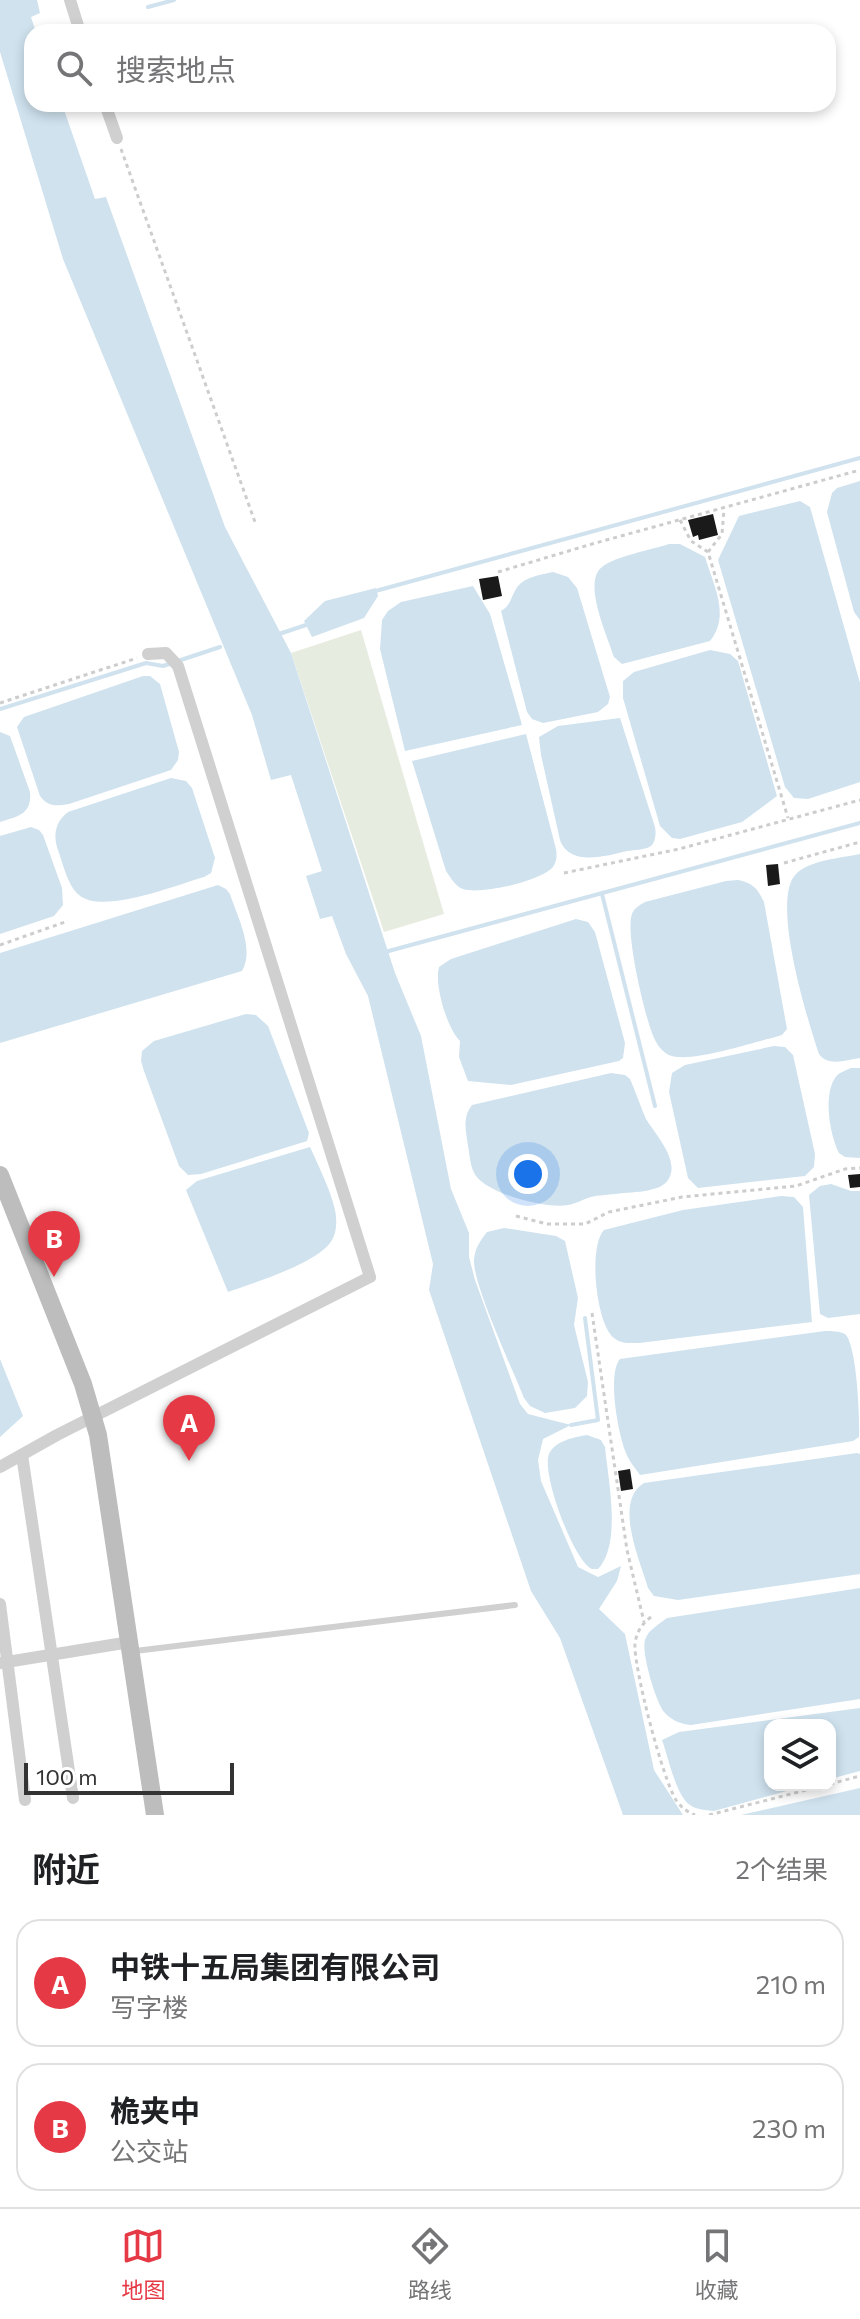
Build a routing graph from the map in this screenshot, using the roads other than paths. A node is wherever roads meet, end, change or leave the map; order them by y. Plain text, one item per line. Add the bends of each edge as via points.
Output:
1 (70, 0) edge
2 (78, 24) edge
3 (108, 112) edge
4 (117, 138) road end
5 (148, 654) road end
6 (0, 1175) edge
7 (94, 1419) junction
8 (22, 1455) junction
9 (0, 1467) edge
10 (0, 1604) edge
11 (515, 1605) dead end
12 (131, 1647) junction
13 (53, 1655) junction
14 (4, 1662) edge
15 (73, 1798) dead end
16 (25, 1800) dead end
17 (155, 1815) edge

1 - 2 street
3 - 4 street
5 - 7 street via 166,653 178,666 370,1277
6 - 7 street
7 - 8 street
7 - 12 street
8 - 9 street
8 - 13 street
10 - 14 street
11 - 12 lane
12 - 13 street
12 - 17 street
13 - 14 street
13 - 15 street
14 - 16 street

